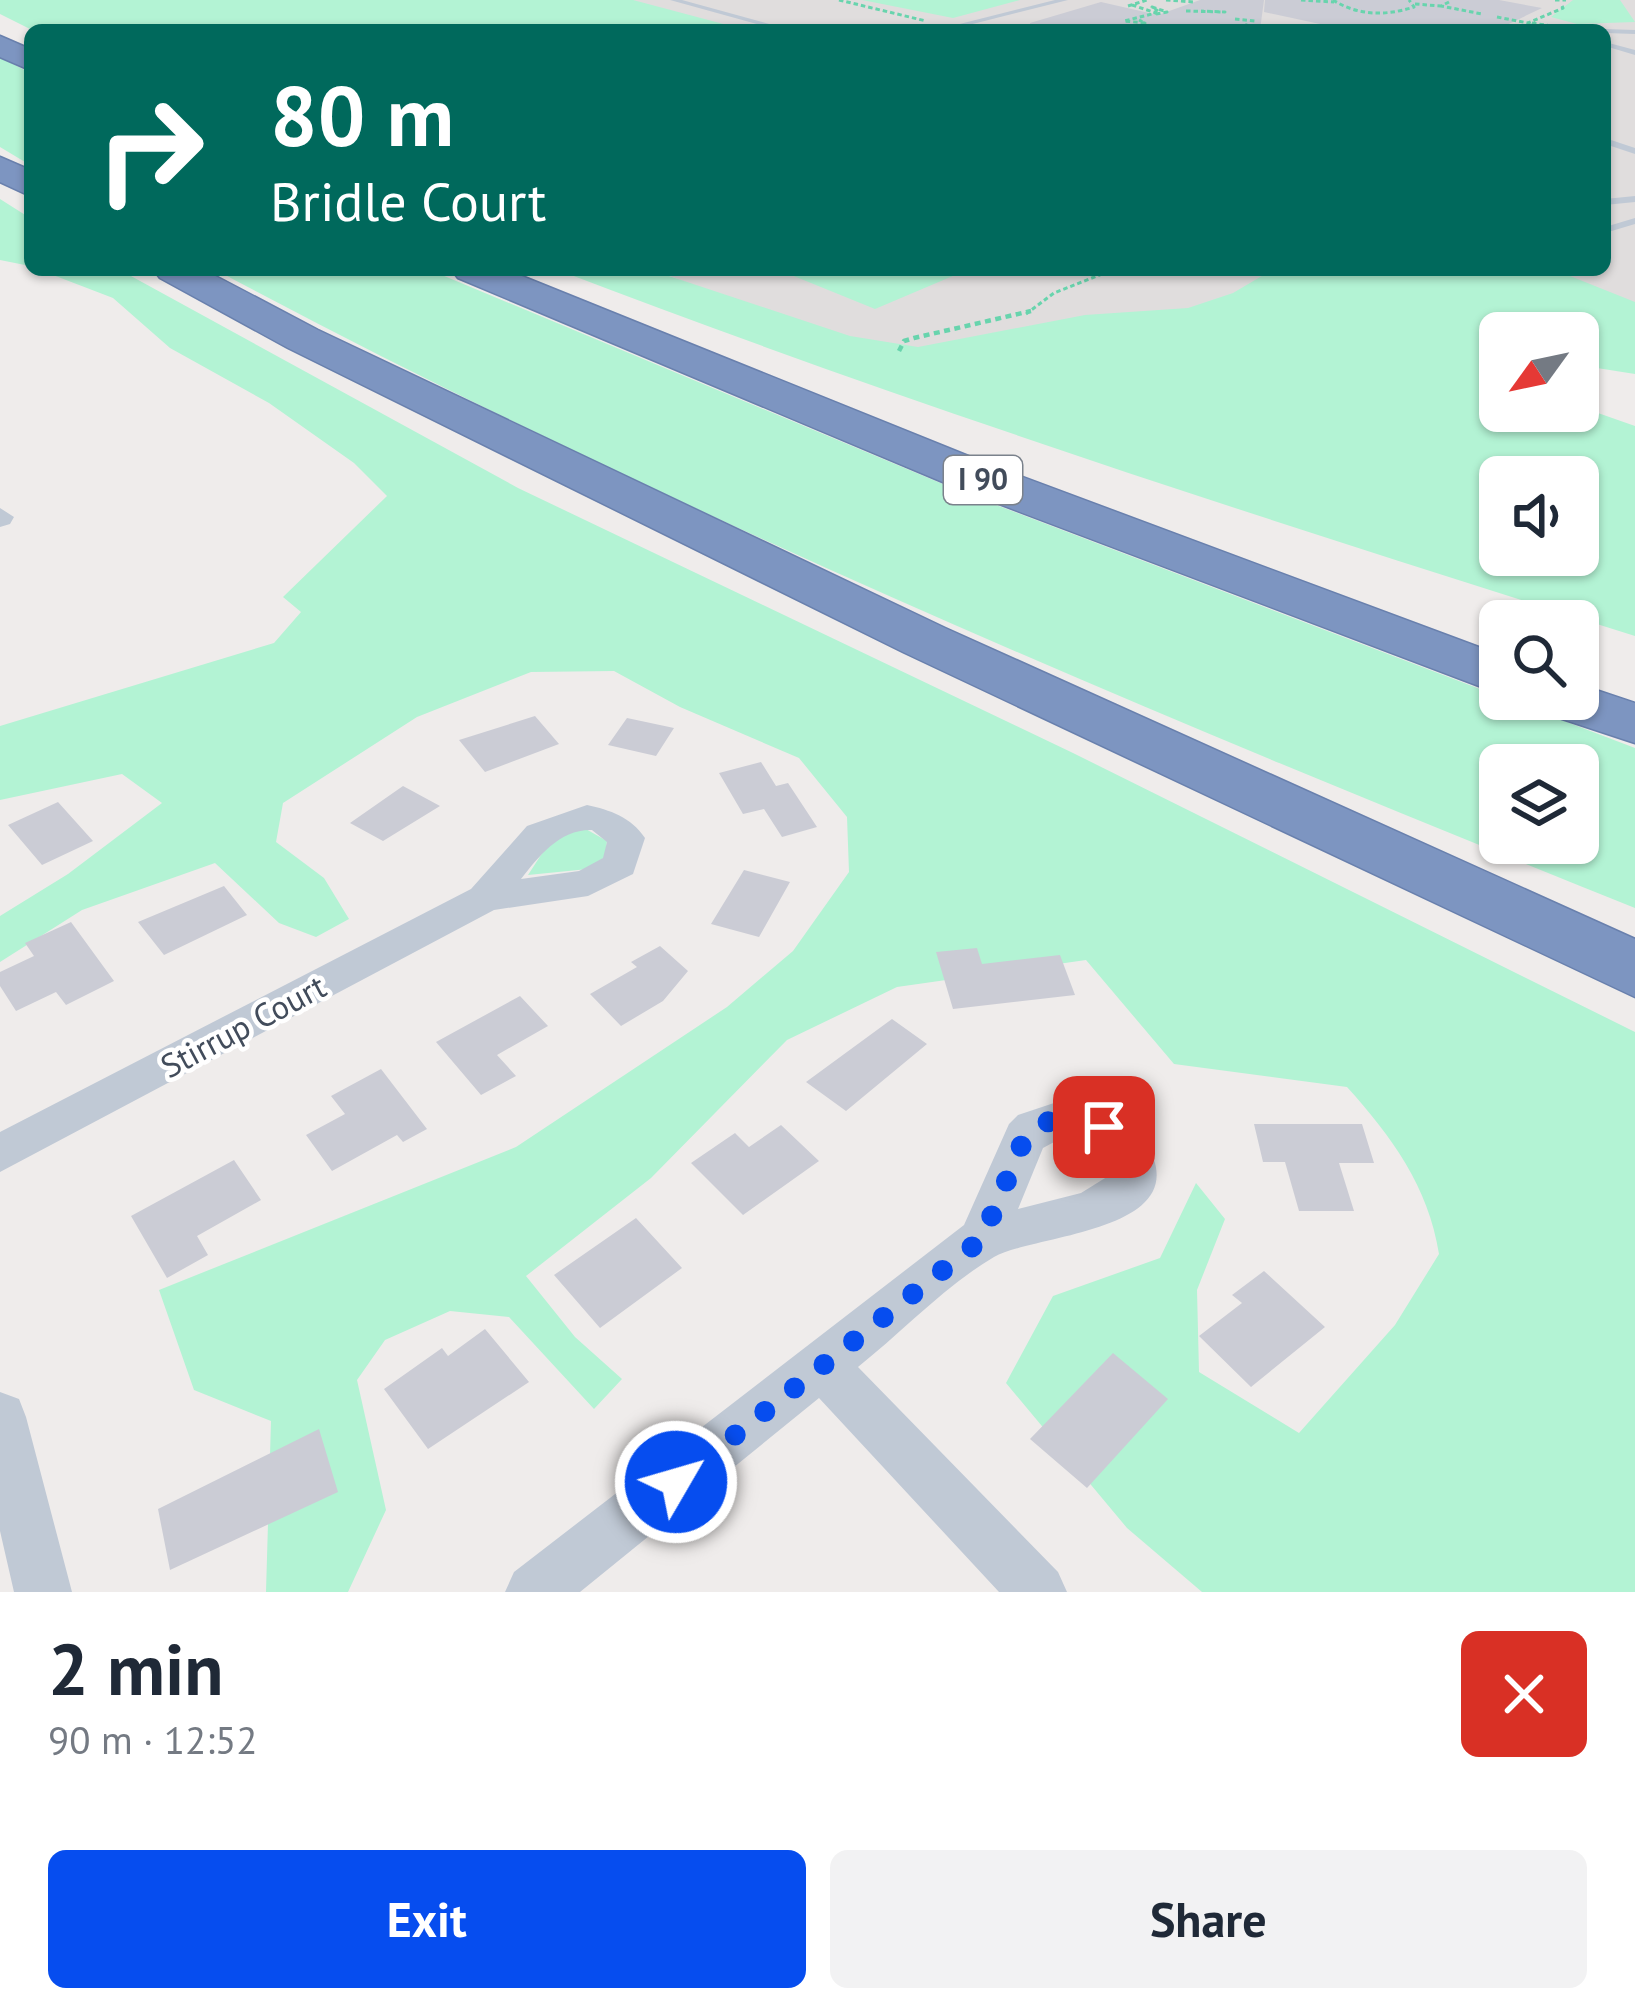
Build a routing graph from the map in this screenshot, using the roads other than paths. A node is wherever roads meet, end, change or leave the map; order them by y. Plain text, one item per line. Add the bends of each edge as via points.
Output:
1 (674, 0) edge
2 (1064, 0) edge
3 (764, 24) edge
4 (964, 24) edge
5 (185, 276) edge
6 (486, 276) edge
7 (660, 348) junction
8 (1479, 635) edge
9 (924, 640) junction
10 (1479, 668) edge
11 (1599, 678) edge
12 (1635, 689) edge
13 (1599, 712) edge
14 (1635, 724) edge
15 (485, 898) dead end
16 (1635, 940) edge
17 (1635, 970) edge
18 (0, 1153) edge
19 (982, 1239) dead end
20 (824, 1367) junction
21 (0, 1417) edge
22 (43, 1592) edge
23 (535, 1592) edge
24 (1038, 1592) edge

1 - 3 lane
2 - 4 lane
5 - 9 highway
6 - 7 highway, I 90
7 - 8 highway via 982,452
7 - 10 highway, I 90
9 - 16 highway
9 - 17 highway
11 - 12 highway
13 - 14 highway
15 - 18 street, Stirrup Court
19 - 20 street
20 - 23 street
20 - 24 street
21 - 22 street

